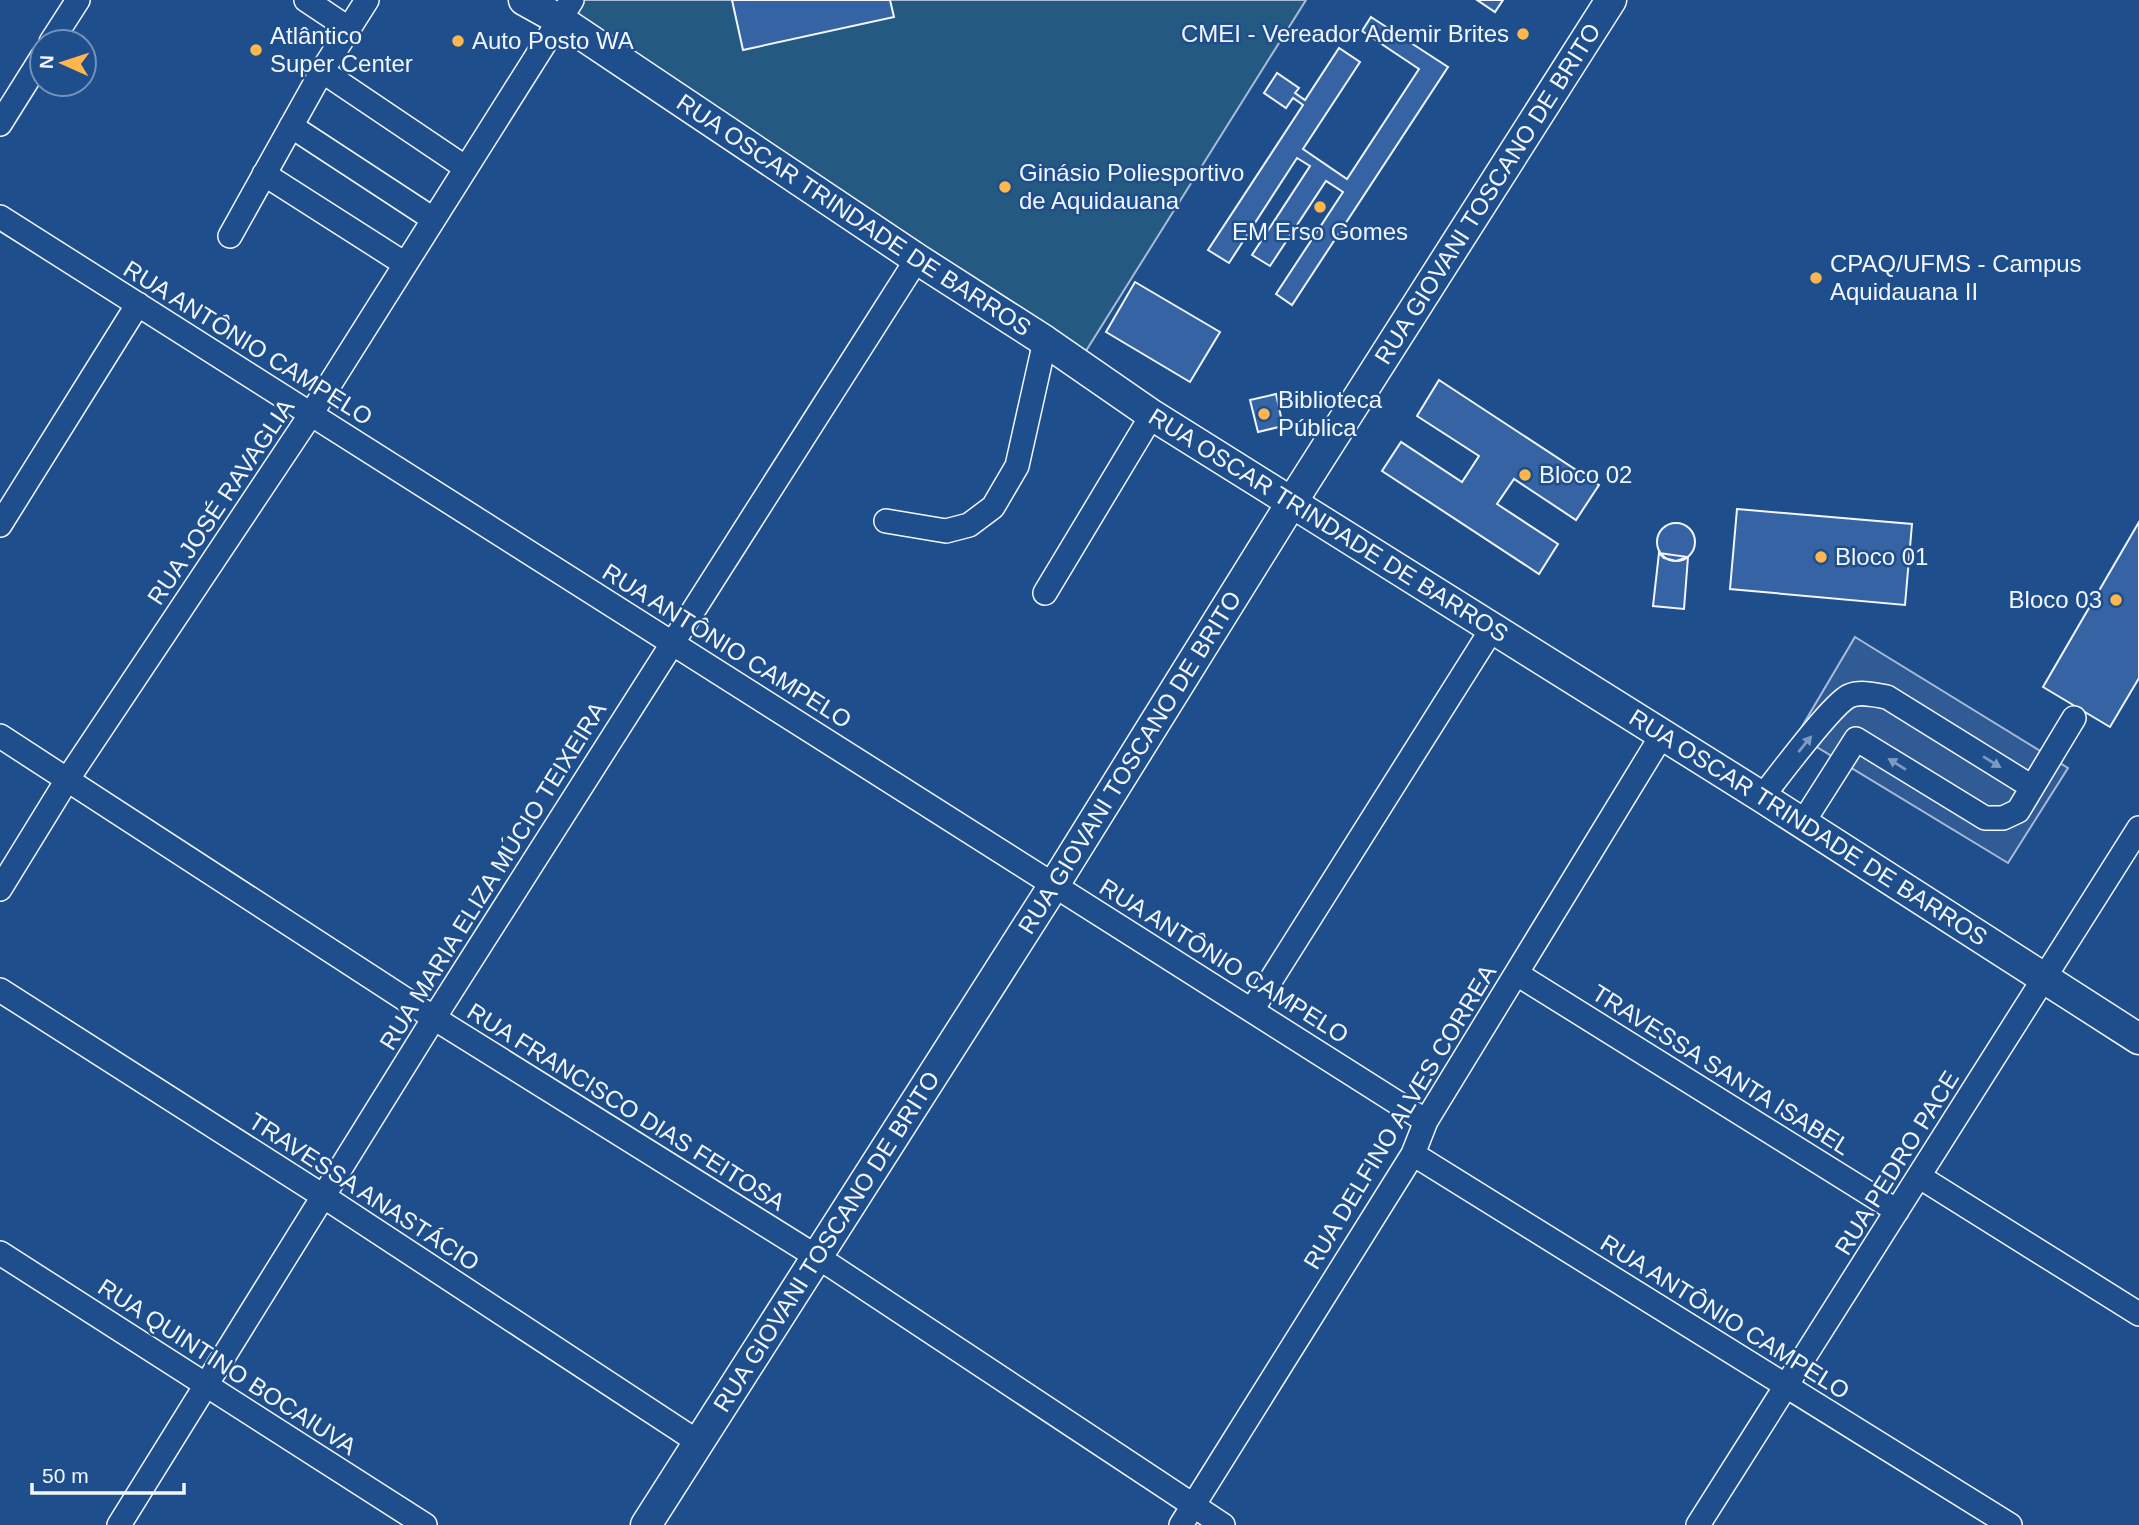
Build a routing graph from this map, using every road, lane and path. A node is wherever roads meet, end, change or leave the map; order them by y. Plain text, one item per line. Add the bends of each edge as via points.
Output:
1 (78, 0) edge
2 (306, 0) edge
3 (367, 0) edge
4 (524, 0) edge
5 (1611, 0) edge
6 (566, 10) edge
7 (60, 28) edge
8 (348, 28) junction
9 (322, 71) junction
10 (28, 79) edge
11 (0, 124) edge
12 (291, 126) junction
13 (466, 168) junction
14 (264, 174) junction
15 (0, 217) edge
16 (433, 219) junction
17 (230, 236) dead end
18 (917, 259) junction
19 (405, 264) junction
20 (138, 304) junction
21 (1045, 341) junction
22 (311, 414) junction
23 (1152, 415) junction
24 (1292, 502) junction
25 (886, 521) dead end
26 (0, 525) edge
27 (1045, 593) dead end
28 (1493, 629) junction
29 (673, 643) junction
30 (1826, 718) junction
31 (2074, 718) dead end
32 (1662, 735) junction
33 (0, 736) edge
34 (1856, 739) junction
35 (67, 780) junction
36 (2032, 787) junction
37 (1762, 797) junction
38 (1802, 824) junction
39 (2139, 828) edge
40 (1054, 885) junction
41 (0, 889) edge
42 (1517, 974) junction
43 (2043, 978) junction
44 (0, 990) edge
45 (1252, 1010) junction
46 (434, 1018) junction
47 (2139, 1038) edge
48 (1426, 1121) junction
49 (1413, 1154) junction
50 (1920, 1177) junction
51 (323, 1196) junction
52 (1898, 1211) junction
53 (0, 1253) edge
54 (816, 1256) junction
55 (2139, 1314) edge
56 (206, 1385) junction
57 (1786, 1386) junction
58 (698, 1442) junction
59 (1187, 1515) edge
60 (119, 1525) edge
61 (425, 1525) edge
62 (646, 1525) edge
63 (1223, 1525) edge
64 (1698, 1525) edge
65 (2010, 1525) edge

1 - 7 street
2 - 8 street
3 - 8 street
4 - 6 main road, RUA OSCAR TRINDADE DE BARROS
5 - 24 main road, RUA GIOVANI TOSCANO DE BRITO
6 - 13 street, RUA JOSÉ RAVAGLIA
6 - 18 main road, RUA OSCAR TRINDADE DE BARROS
8 - 9 street
9 - 12 street
9 - 13 street
10 - 11 street
12 - 14 street
12 - 16 street
13 - 16 street, RUA JOSÉ RAVAGLIA
14 - 17 street
14 - 19 street
15 - 20 street, RUA ANTÔNIO CAMPELO
16 - 19 street, RUA JOSÉ RAVAGLIA
18 - 21 main road, RUA OSCAR TRINDADE DE BARROS
18 - 29 street, RUA MARIA ELIZA MÚCIO TEIXEIRA
19 - 22 street, RUA JOSÉ RAVAGLIA
20 - 22 street, RUA ANTÔNIO CAMPELO
20 - 26 street
21 - 23 main road, RUA OSCAR TRINDADE DE BARROS
21 - 25 street via 1017,466 993,506 969,525 946,531
22 - 29 street, RUA ANTÔNIO CAMPELO
22 - 35 street, RUA JOSÉ RAVAGLIA
23 - 24 main road, RUA OSCAR TRINDADE DE BARROS
23 - 27 street
24 - 28 main road, RUA OSCAR TRINDADE DE BARROS
24 - 40 main road, RUA GIOVANI TOSCANO DE BRITO
28 - 32 main road, RUA OSCAR TRINDADE DE BARROS
28 - 45 street
29 - 40 street, RUA ANTÔNIO CAMPELO
29 - 46 street, RUA MARIA ELIZA MÚCIO TEIXEIRA
30 - 34 street
30 -> 36 street via 1847,697 1863,693 1887,697
37 -> 30 street
31 - 36 street
32 - 37 main road, RUA OSCAR TRINDADE DE BARROS
32 - 42 street, RUA DELFINO ALVES CORREA
33 - 35 street, RUA FRANCISCO DIAS FEITOSA
36 -> 34 street via 2018,811 2003,818 1985,818
34 - 38 street
35 - 41 street, RUA JOSÉ RAVAGLIA
35 - 46 street, RUA FRANCISCO DIAS FEITOSA
37 - 38 main road, RUA OSCAR TRINDADE DE BARROS
38 - 43 main road, RUA OSCAR TRINDADE DE BARROS
39 - 43 street, RUA PEDRO PACE
40 - 45 street, RUA ANTÔNIO CAMPELO
40 - 54 main road, RUA GIOVANI TOSCANO DE BRITO
42 - 48 street, RUA DELFINO ALVES CORREA
42 - 52 street, TRAVESSA SANTA ISABEL
43 - 47 main road, RUA OSCAR TRINDADE DE BARROS
43 - 50 street, RUA PEDRO PACE
44 - 51 street, TRAVESSA ANASTÁCIO
45 - 48 street, RUA ANTÔNIO CAMPELO
46 - 51 street, RUA MARIA ELIZA MÚCIO TEIXEIRA
46 - 54 street, RUA FRANCISCO DIAS FEITOSA
48 - 49 street, RUA DELFINO ALVES CORREA
49 - 57 street, RUA ANTÔNIO CAMPELO
49 - 59 street, RUA DELFINO ALVES CORREA
50 - 52 street, RUA PEDRO PACE
50 - 55 street
51 - 56 street, RUA MARIA ELIZA MÚCIO TEIXEIRA
51 - 58 street, TRAVESSA ANASTÁCIO
52 - 57 street, RUA PEDRO PACE
53 - 56 street, RUA QUINTINO BOCAIUVA
54 - 58 main road, RUA GIOVANI TOSCANO DE BRITO
54 - 59 street, RUA FRANCISCO DIAS FEITOSA
56 - 60 street, RUA MARIA ELIZA MÚCIO TEIXEIRA
56 - 61 street, RUA QUINTINO BOCAIUVA
57 - 64 street, RUA PEDRO PACE
57 - 65 street, RUA ANTÔNIO CAMPELO
58 - 62 main road, RUA GIOVANI TOSCANO DE BRITO
59 - 63 street, RUA FRANCISCO DIAS FEITOSA

